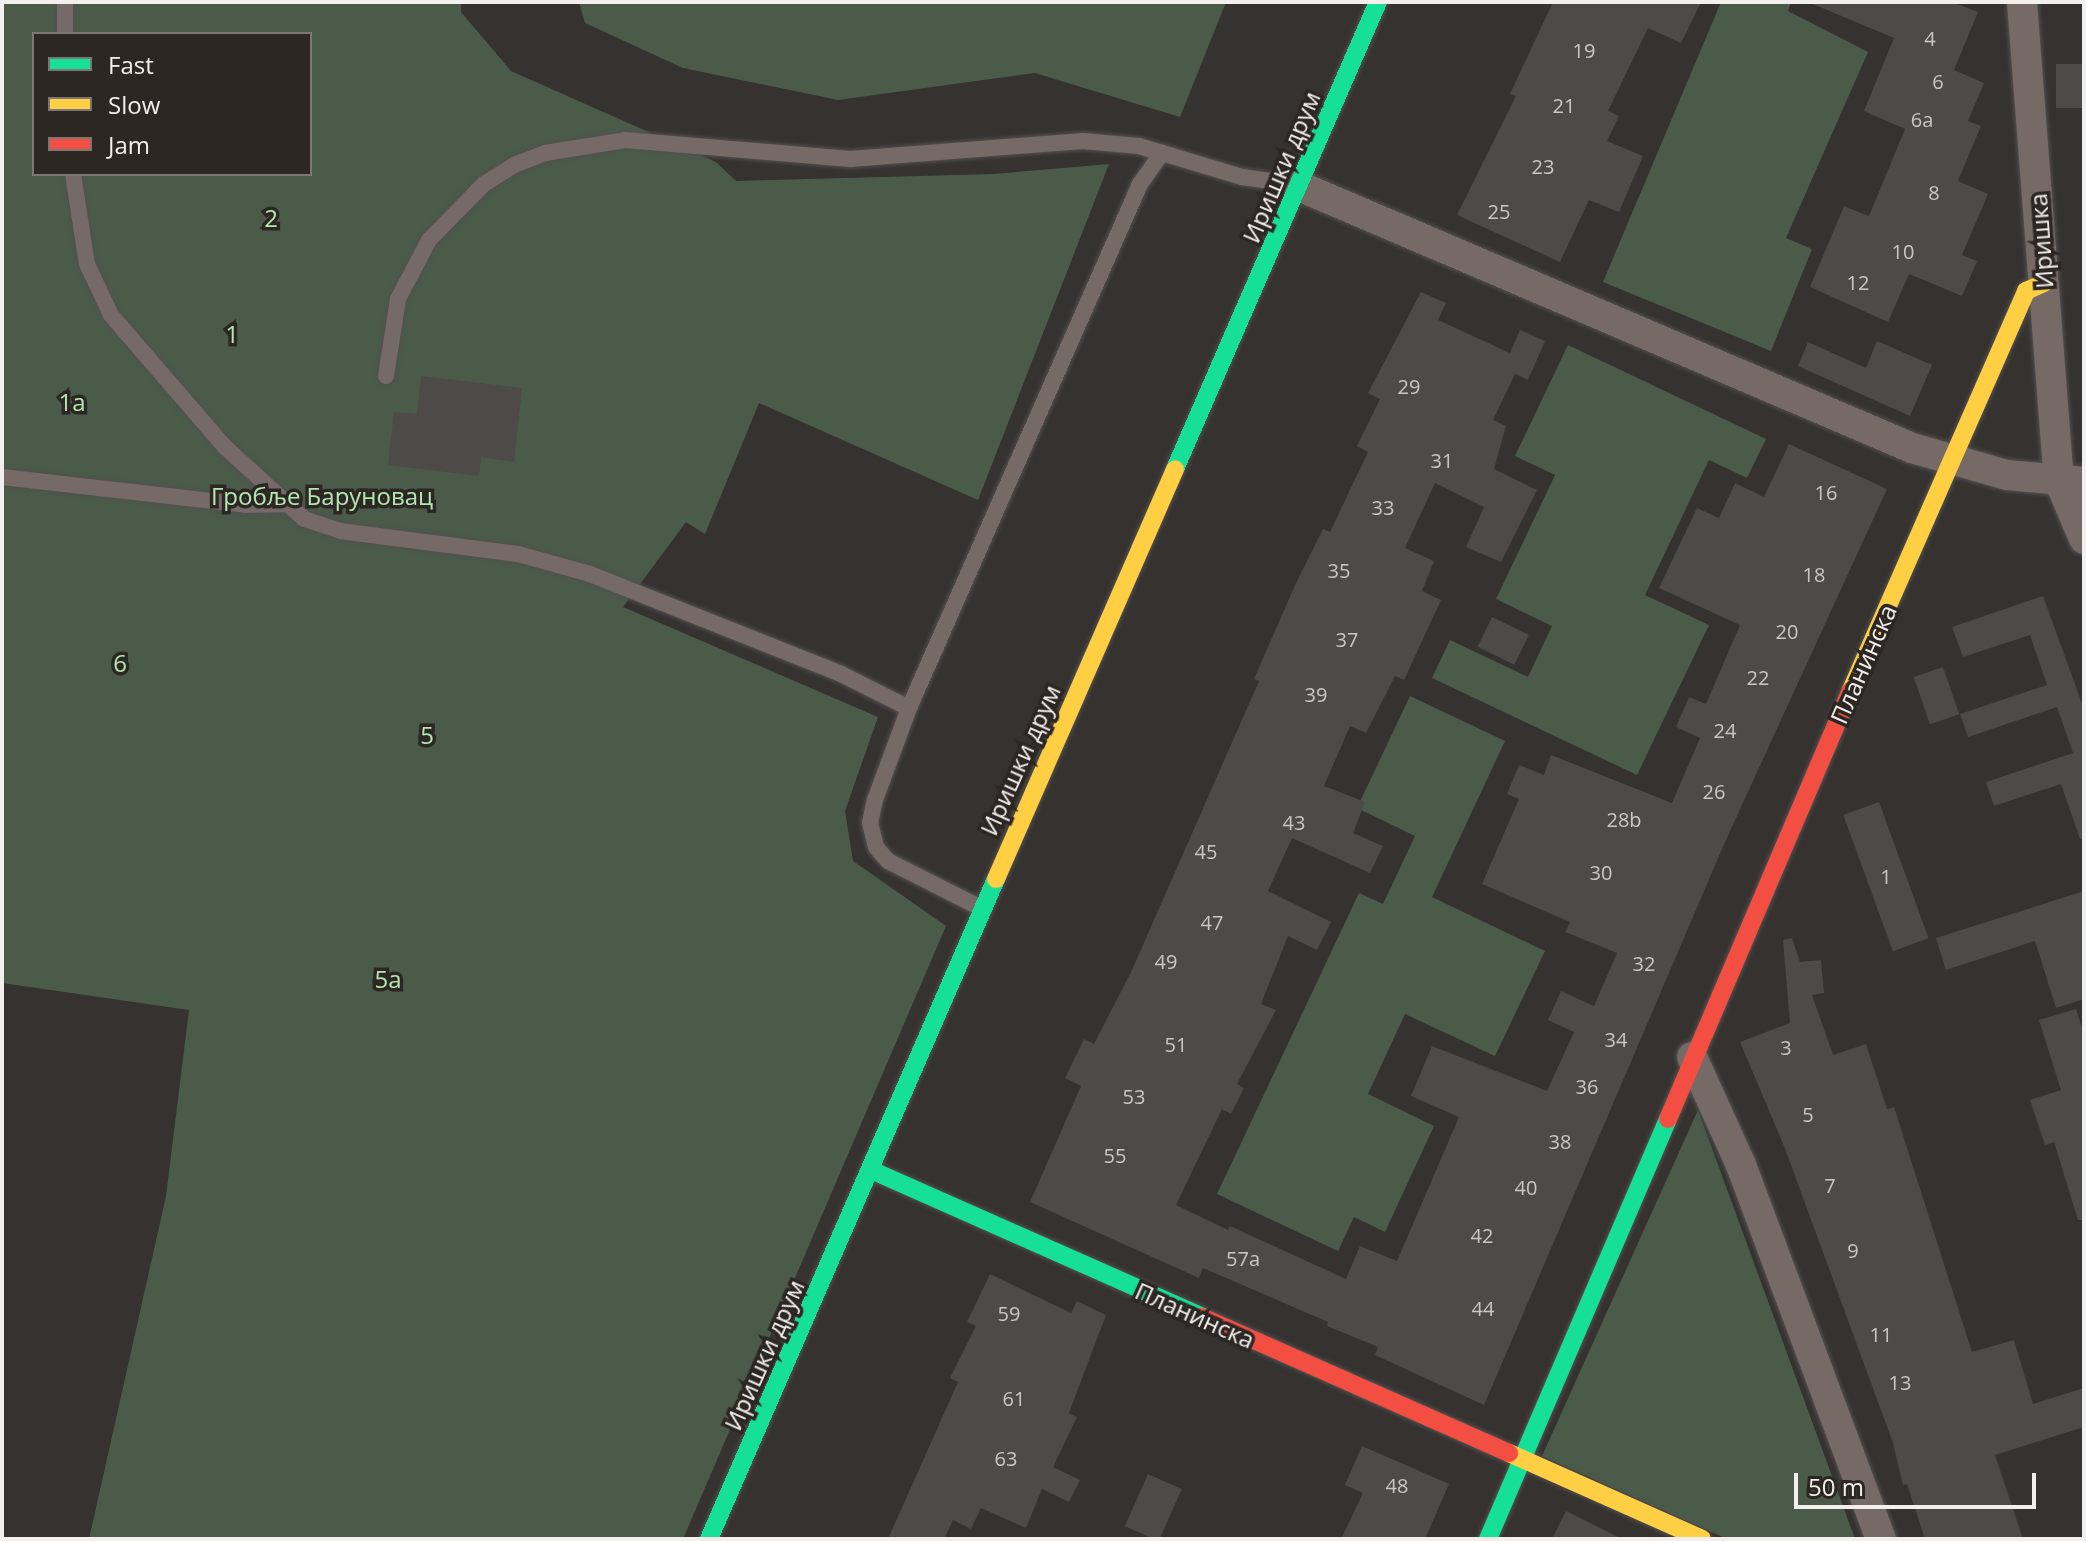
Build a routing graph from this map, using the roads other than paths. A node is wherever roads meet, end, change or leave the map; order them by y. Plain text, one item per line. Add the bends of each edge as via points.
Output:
1 (65, 2) edge
2 (1378, 2) edge
3 (2022, 2) edge
4 (65, 32) edge
5 (1162, 153) junction
6 (73, 176) edge
7 (1299, 186) junction
8 (2044, 283) junction
9 (386, 376) dead end
10 (1950, 460) junction
11 (2, 477) edge
12 (2072, 481) edge
13 (285, 504) junction
14 (2084, 539) edge
15 (909, 708) junction
16 (981, 908) junction
17 (1692, 1057) junction
18 (871, 1170) junction
19 (1519, 1461) junction
20 (709, 1539) edge
21 (1488, 1539) edge
22 (1702, 1539) edge
23 (1881, 1539) edge

1 - 4 lane
2 - 7 street, Иришки друм
3 - 8 street, Иришка
5 - 7 lane via 1242,177
5 - 9 lane via 1083,141 850,159 625,140 545,153 484,184 429,240 398,299
5 - 15 lane via 1140,184
6 - 13 lane via 87,264 111,315 215,435
7 - 10 street
7 - 16 street, Иришки друм
8 - 10 street, Планинска via 2026,291
8 - 12 street, Иришка
10 - 12 street via 2007,475
10 - 17 street, Планинска
11 - 13 lane via 246,505
12 - 14 street, Иришка
13 - 15 lane via 323,528 518,554 590,574 841,674
15 - 16 lane via 875,800 870,823 876,847 918,879
16 - 18 street, Иришки друм
17 - 19 street, Планинска
17 - 23 street via 1699,1062 1741,1165
18 - 19 street, Планинска
18 - 20 street, Иришки друм
19 - 21 street, Планинска
19 - 22 street, Планинска

